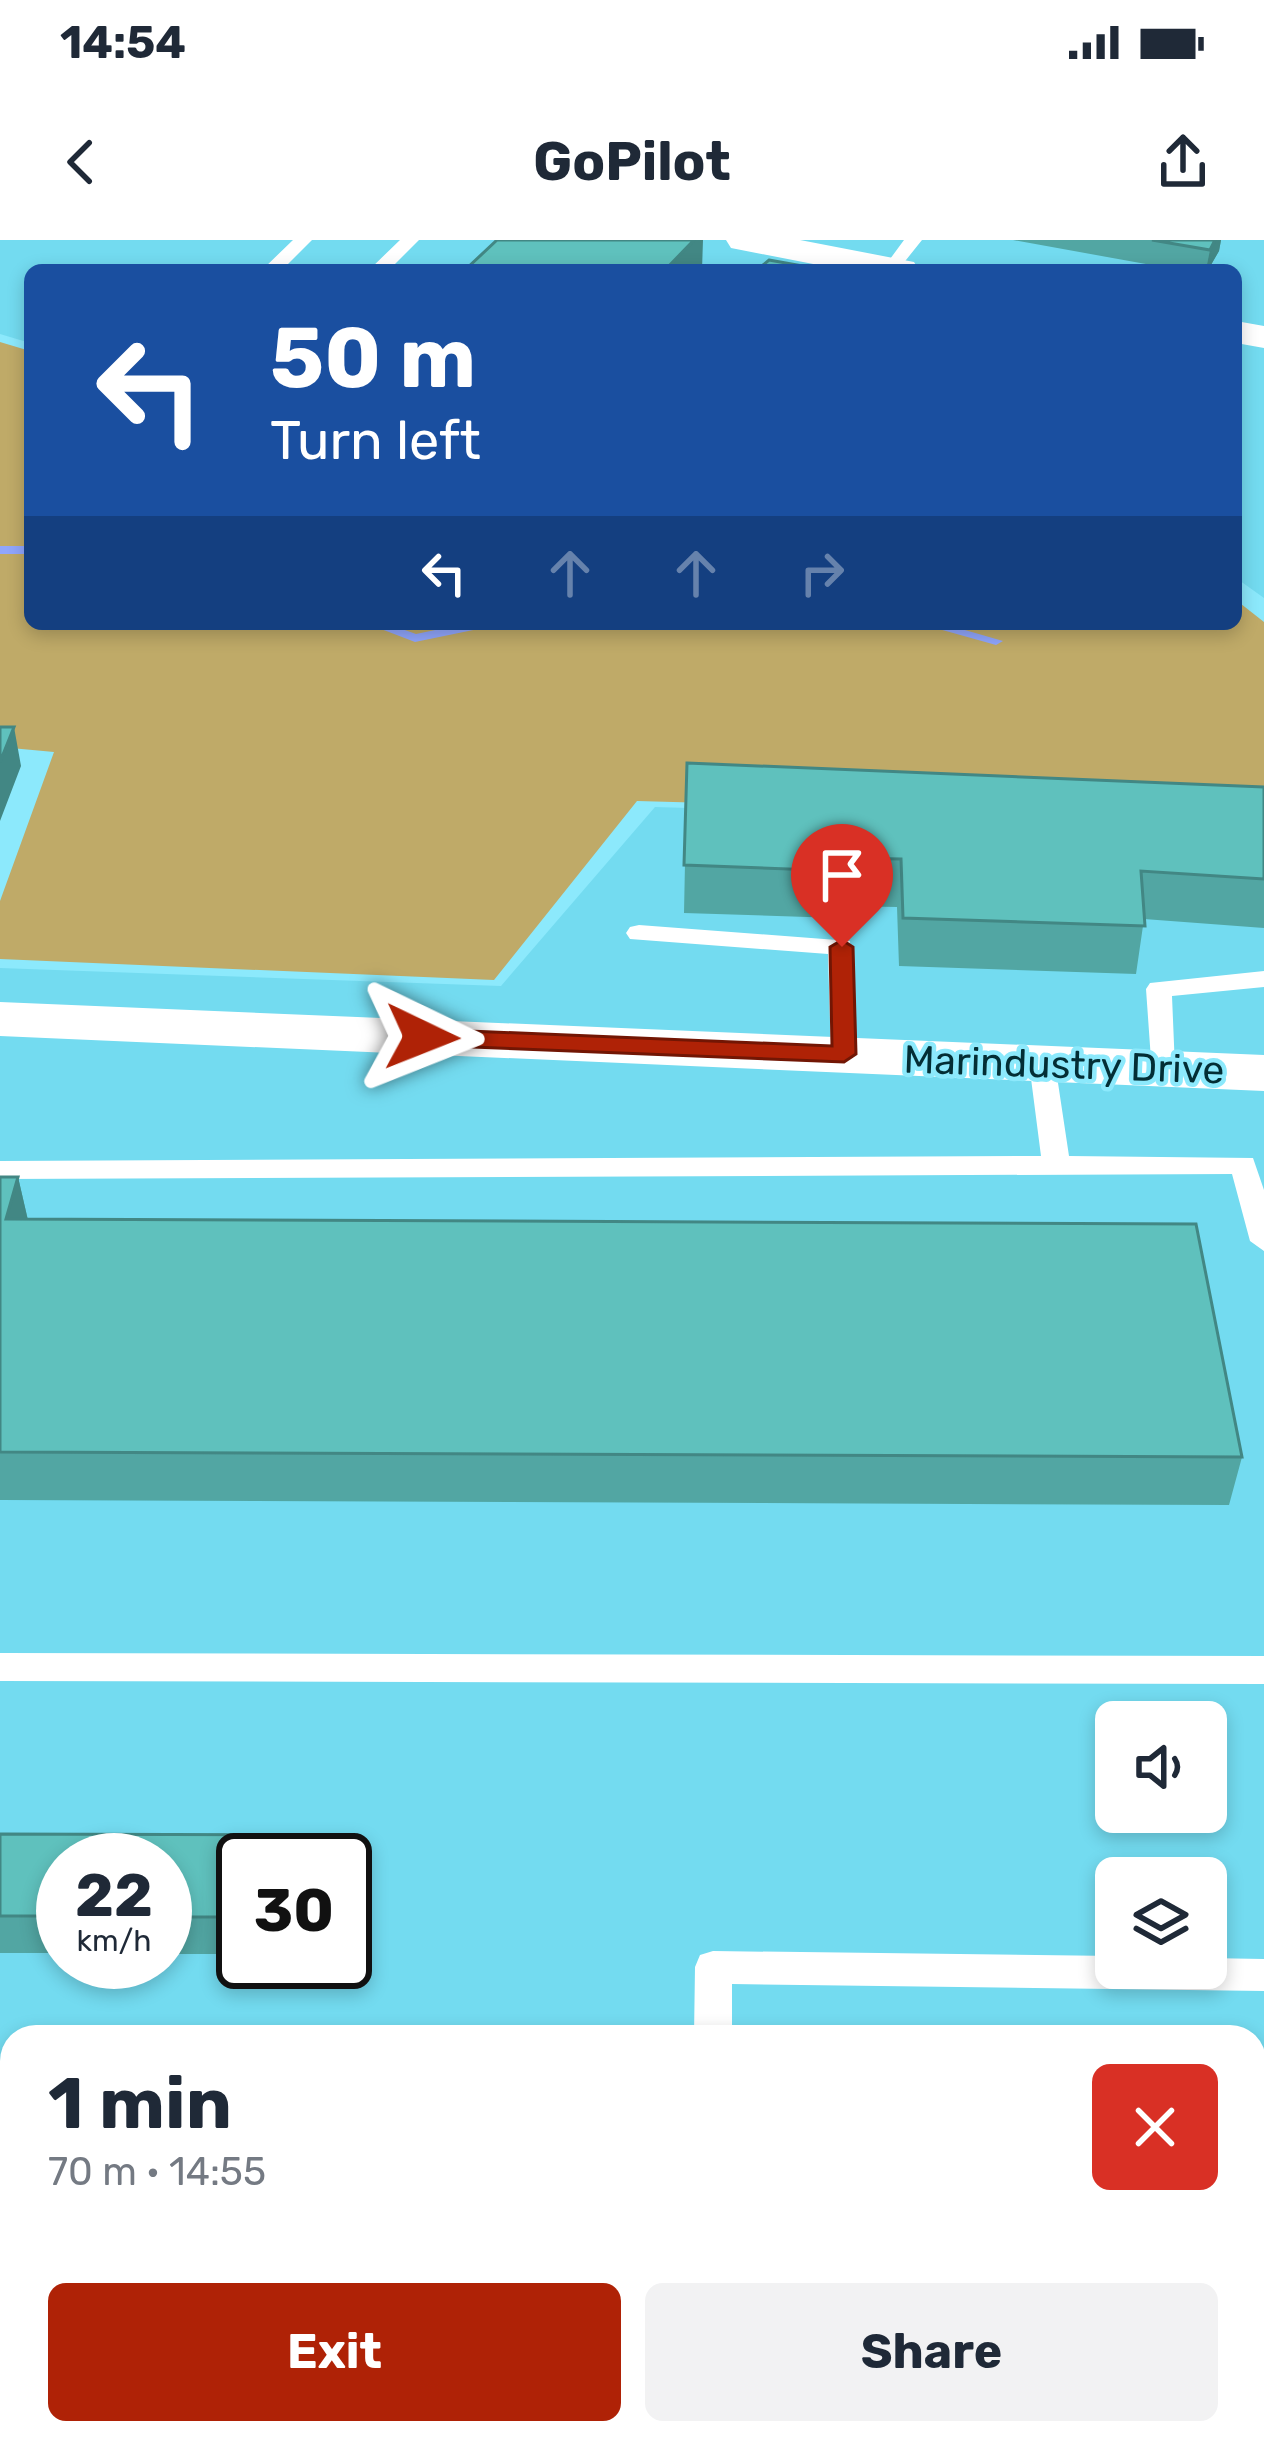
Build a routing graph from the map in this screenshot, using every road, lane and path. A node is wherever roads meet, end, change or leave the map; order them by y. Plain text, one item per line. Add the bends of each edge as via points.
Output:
1 (303, 240) edge
2 (410, 240) edge
3 (744, 240) edge
4 (901, 259) edge
5 (783, 260) edge
6 (277, 264) edge
7 (384, 264) edge
8 (639, 933) dead end
9 (1264, 979) edge
10 (0, 1019) edge
11 (844, 1054) junction
12 (1042, 1063) junction
13 (1162, 1068) junction
14 (1264, 1072) edge
15 (1056, 1165) junction
16 (0, 1170) edge
17 (1264, 1240) edge
18 (0, 1666) edge
19 (1264, 1670) edge
20 (1264, 1975) edge
21 (713, 2025) edge

1 - 6 lane
2 - 7 lane
3 - 5 street
4 - 5 street
8 - 11 lane via 842,947
9 - 13 lane via 1160,989
10 - 11 street, Marindustry Drive
11 - 12 street, Marindustry Drive
12 - 13 street, Marindustry Drive
12 - 15 lane
13 - 14 street, Marindustry Drive
15 - 16 lane
15 - 17 lane via 1243,1165
18 - 19 lane
20 - 21 lane via 713,1967

